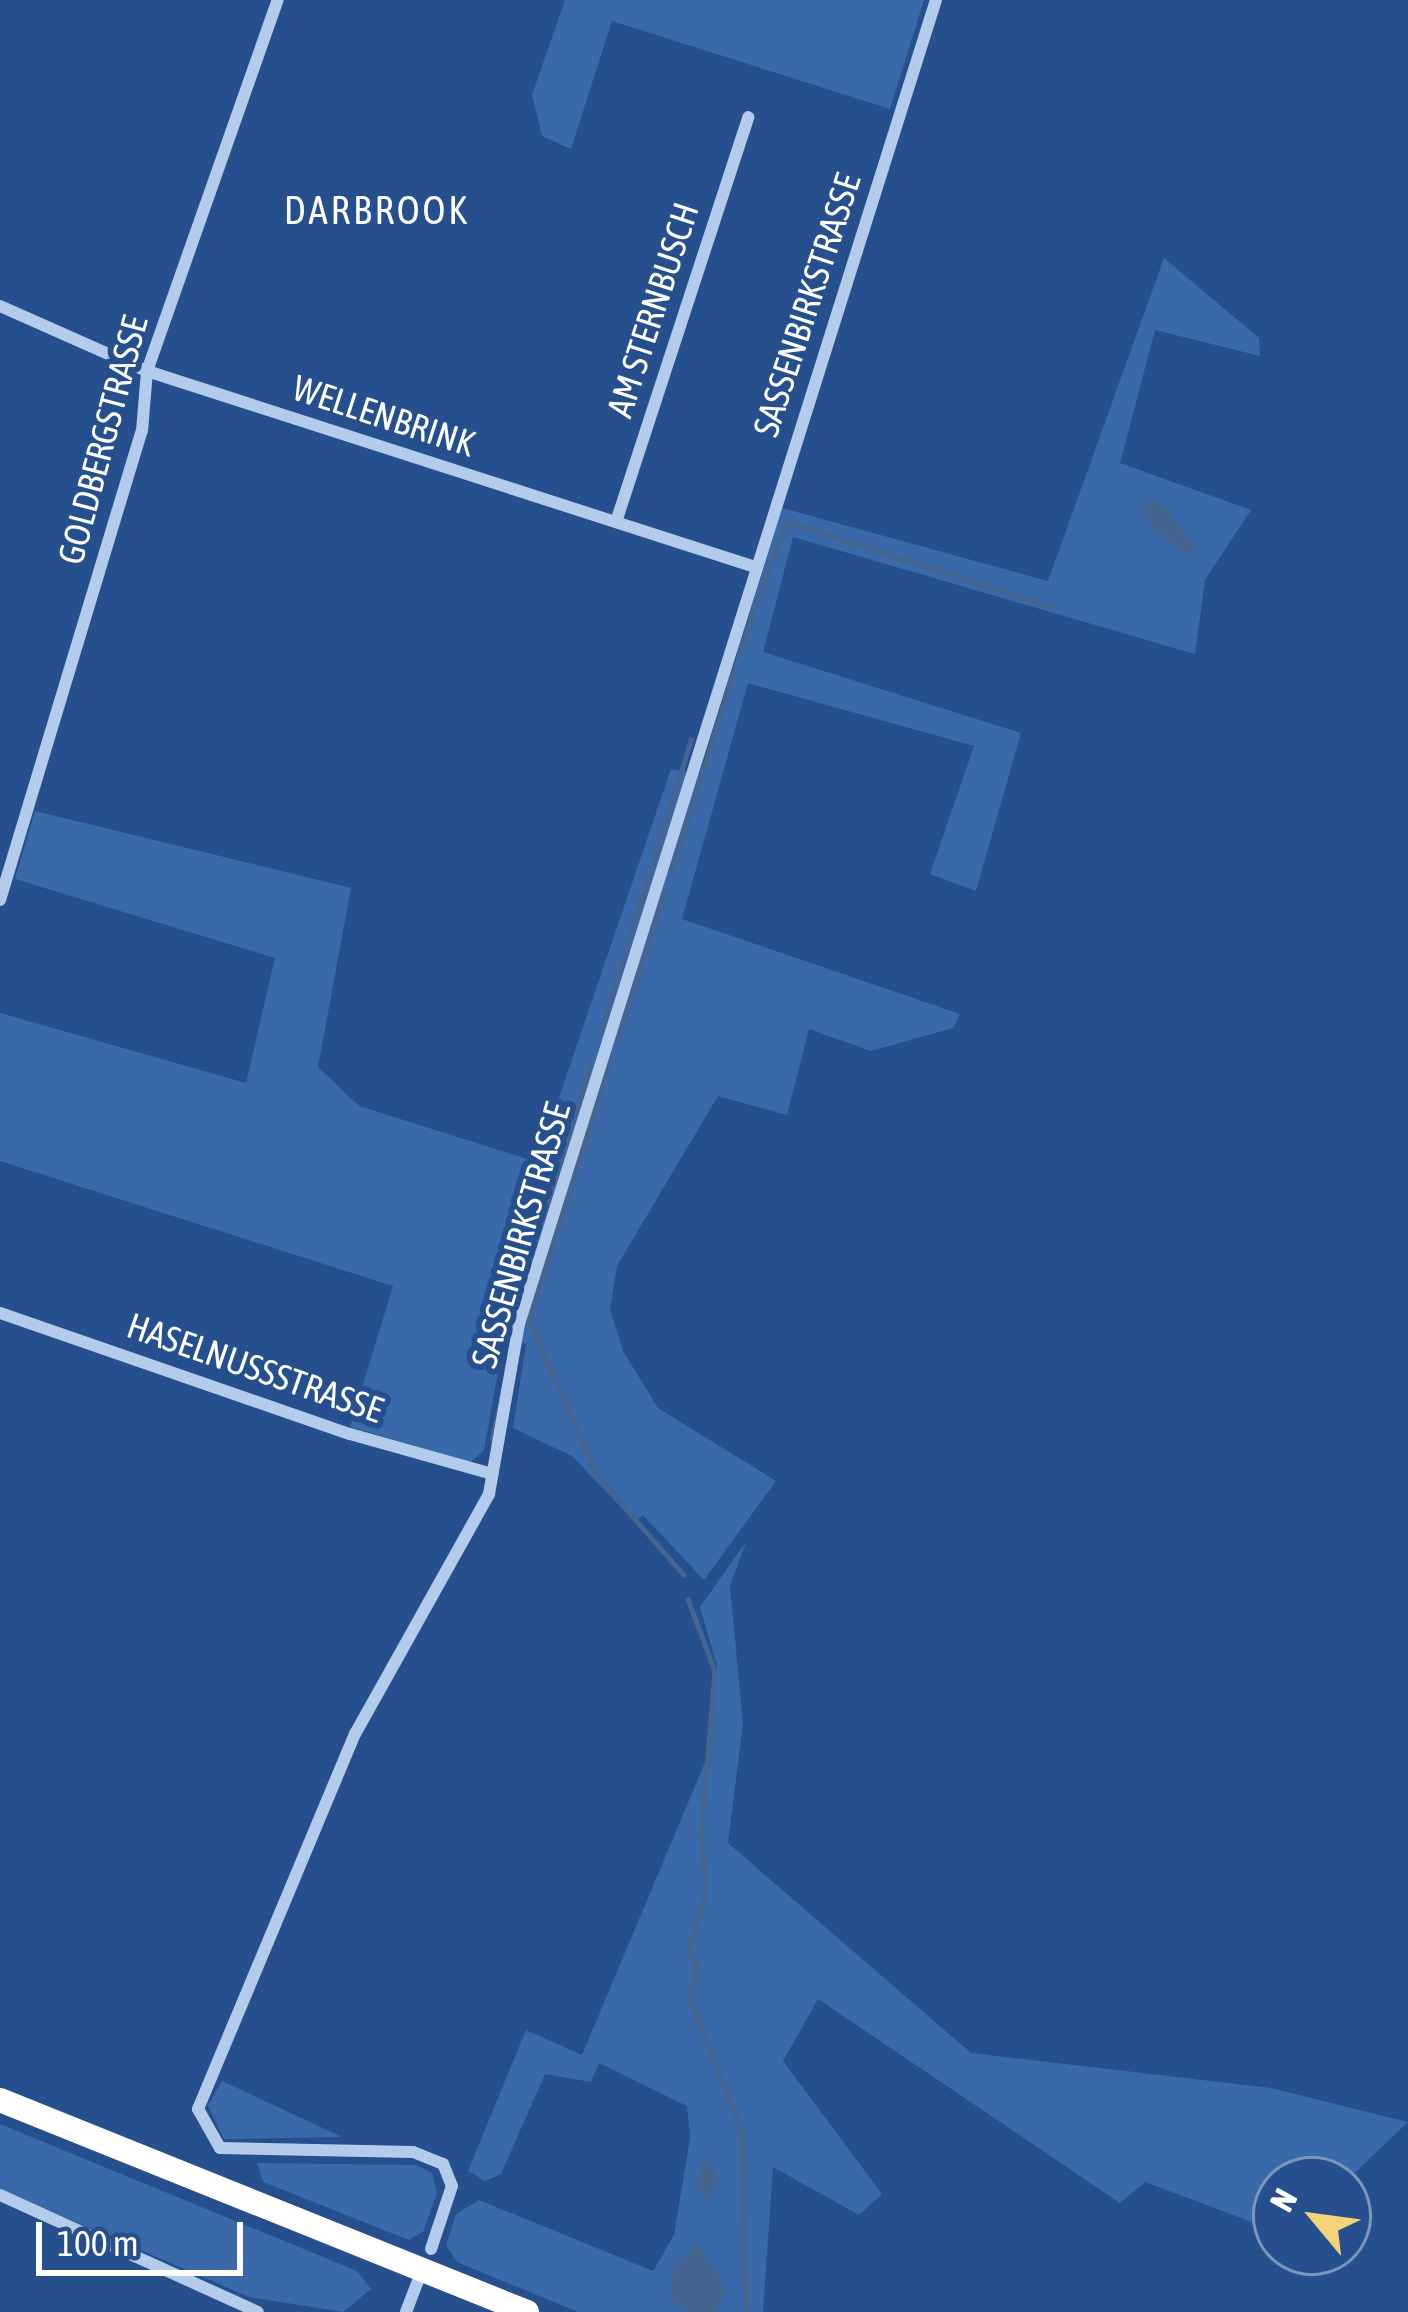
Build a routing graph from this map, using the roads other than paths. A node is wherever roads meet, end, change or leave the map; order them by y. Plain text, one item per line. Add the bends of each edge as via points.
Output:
1 (278, 0) edge
2 (936, 0) edge
3 (748, 117) dead end
4 (0, 306) edge
5 (147, 371) junction
6 (616, 522) junction
7 (755, 568) junction
8 (0, 900) edge
9 (0, 1313) edge
10 (493, 1474) junction
11 (0, 2100) edge
12 (0, 2195) edge
13 (431, 2249) dead end
14 (418, 2278) dead end
15 (258, 2312) edge
16 (406, 2312) edge
17 (527, 2312) edge

1 - 5 street, GOLDBERGSTRASSE
2 - 7 street, SASSENBIRKSTRASSE
3 - 6 street, AM STERNBUSCH
4 - 5 street, WELLENBRINK
5 - 6 street, WELLENBRINK
5 - 8 street, GOLDBERGSTRASSE via 142,430
6 - 7 street, WELLENBRINK
7 - 10 street, SASSENBIRKSTRASSE via 519,1324
9 - 10 street, HASELNUSSSTRASSE
10 - 13 street, SASSENBIRKSTRASSE via 355,1734 198,2109 202,2129 232,2150 413,2152 442,2164 452,2186
11 - 17 highway
12 - 15 street
14 - 16 street

